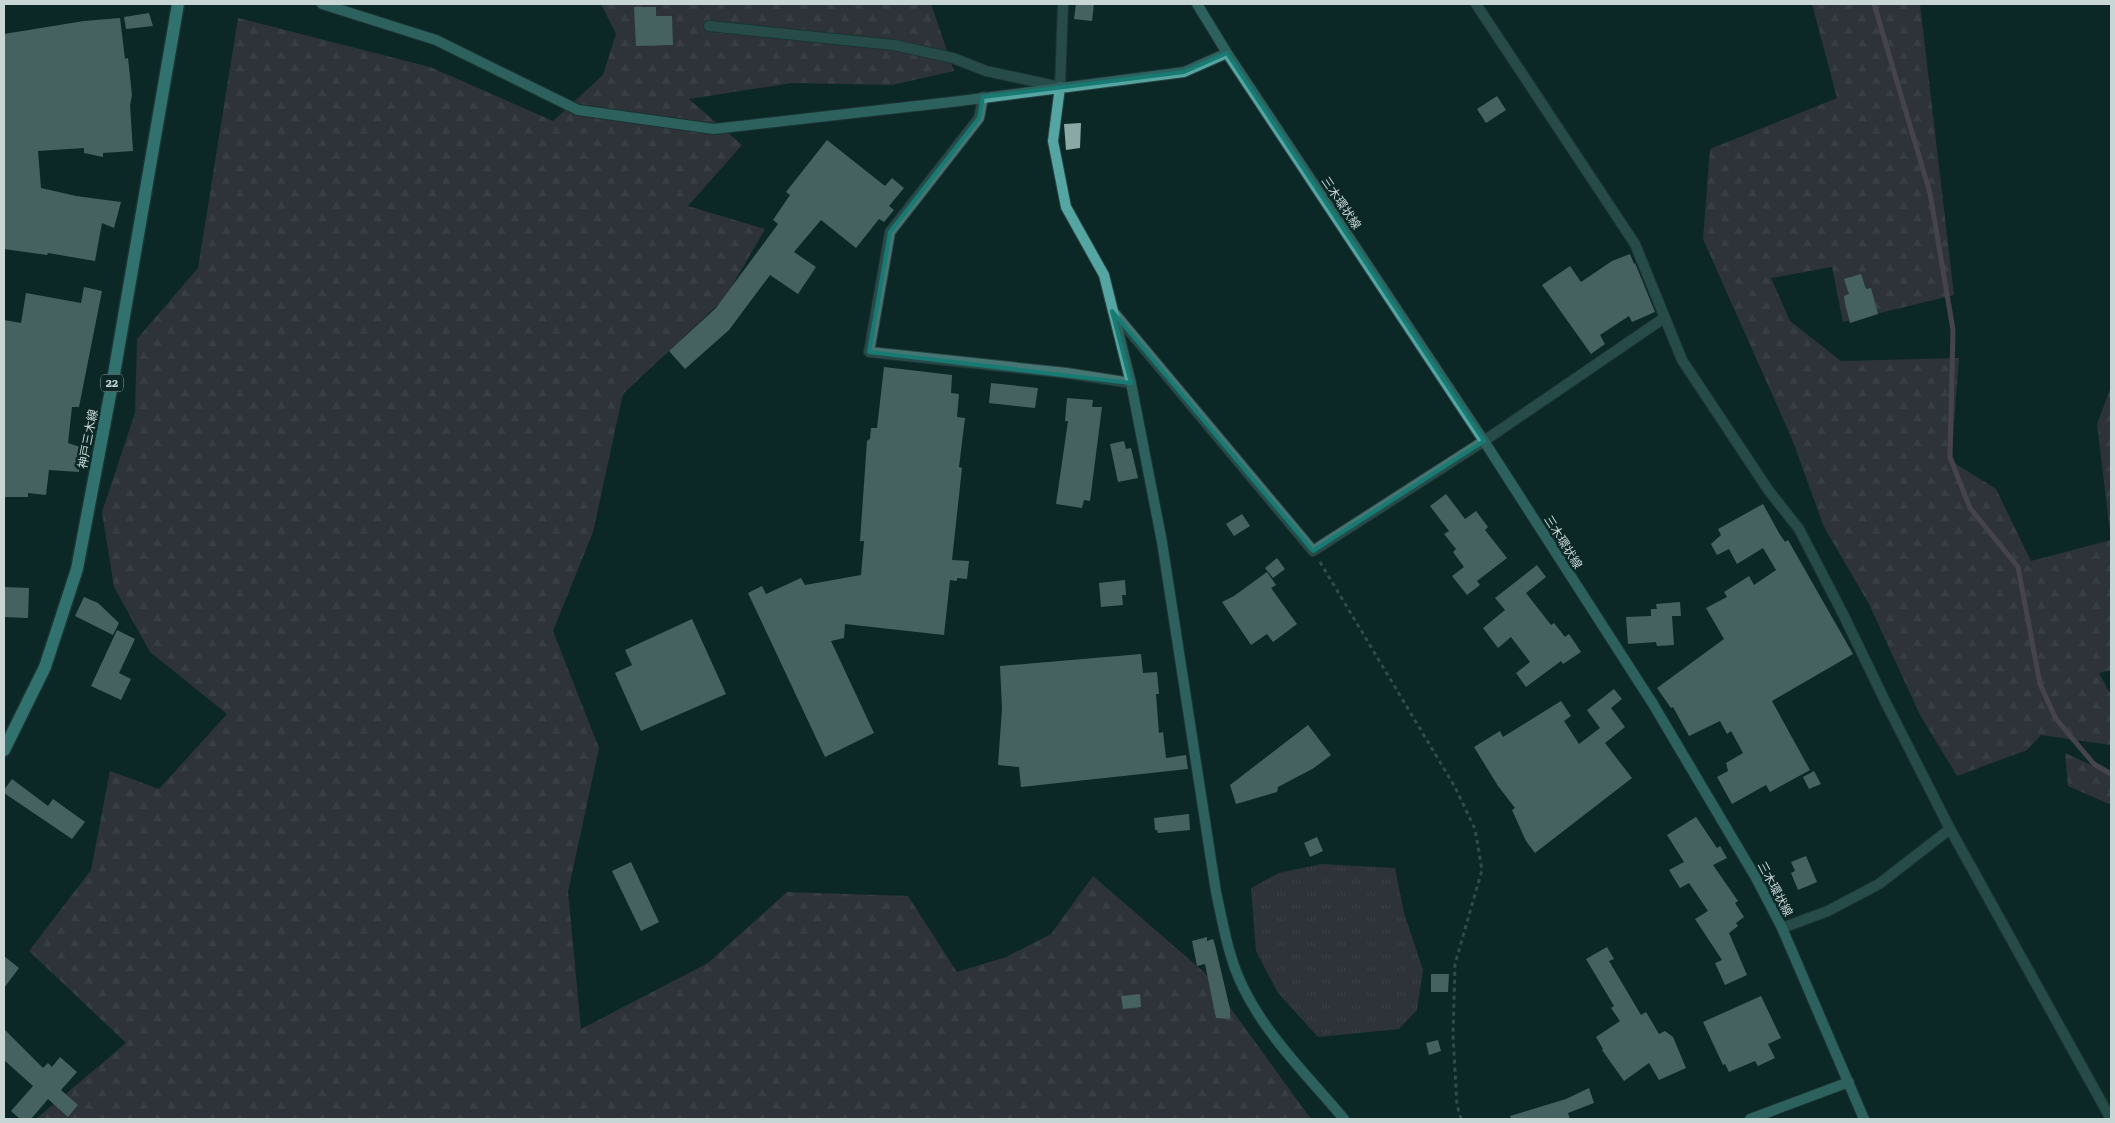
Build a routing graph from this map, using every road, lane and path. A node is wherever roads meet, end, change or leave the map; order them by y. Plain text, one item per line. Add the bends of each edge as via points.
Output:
1 (178, 4) edge
2 (322, 4) edge
3 (1062, 4) edge
4 (1197, 4) edge
5 (1476, 4) edge
6 (709, 26) dead end
7 (1227, 53) junction
8 (1060, 87) junction
9 (983, 97) junction
10 (1115, 314) junction
11 (1664, 318) junction
12 (1131, 383) junction
13 (1484, 441) junction
14 (1313, 551) junction
15 (4, 750) edge
16 (1950, 829) junction
17 (1782, 928) junction
18 (1849, 1082) junction
19 (1344, 1119) edge
20 (1461, 1119) edge
21 (1750, 1119) edge
22 (1864, 1119) edge
23 (2111, 1119) edge

1 - 15 main road, 神戸三木線 / 22 via 77,569 45,667
2 - 9 street via 436,40 578,110 714,129
3 - 8 street
4 - 7 street, 三木環状線
5 - 11 street via 1635,244
6 - 8 street via 894,45 952,58 986,71
7 - 8 street via 1184,72
7 - 13 street, 三木環状線
8 - 9 street
8 - 10 street via 1053,141 1066,207 1104,275
9 - 12 street via 979,118 890,232 869,352 1066,372
10 - 12 street
10 - 14 street
11 - 13 street
11 - 16 street via 1682,360 1769,491 1799,529
12 - 19 street via 1162,542 1216,892 1227,944 1242,985 1262,1022
13 - 14 street
13 - 17 street, 三木環状線 via 1653,704
14 - 20 path via 1455,787 1475,829 1482,870 1455,964 1453,1035 1457,1105
16 - 17 street via 1879,884 1828,911
16 - 23 street
17 - 18 street, 三木環状線
18 - 21 street
18 - 22 street, 三木環状線

